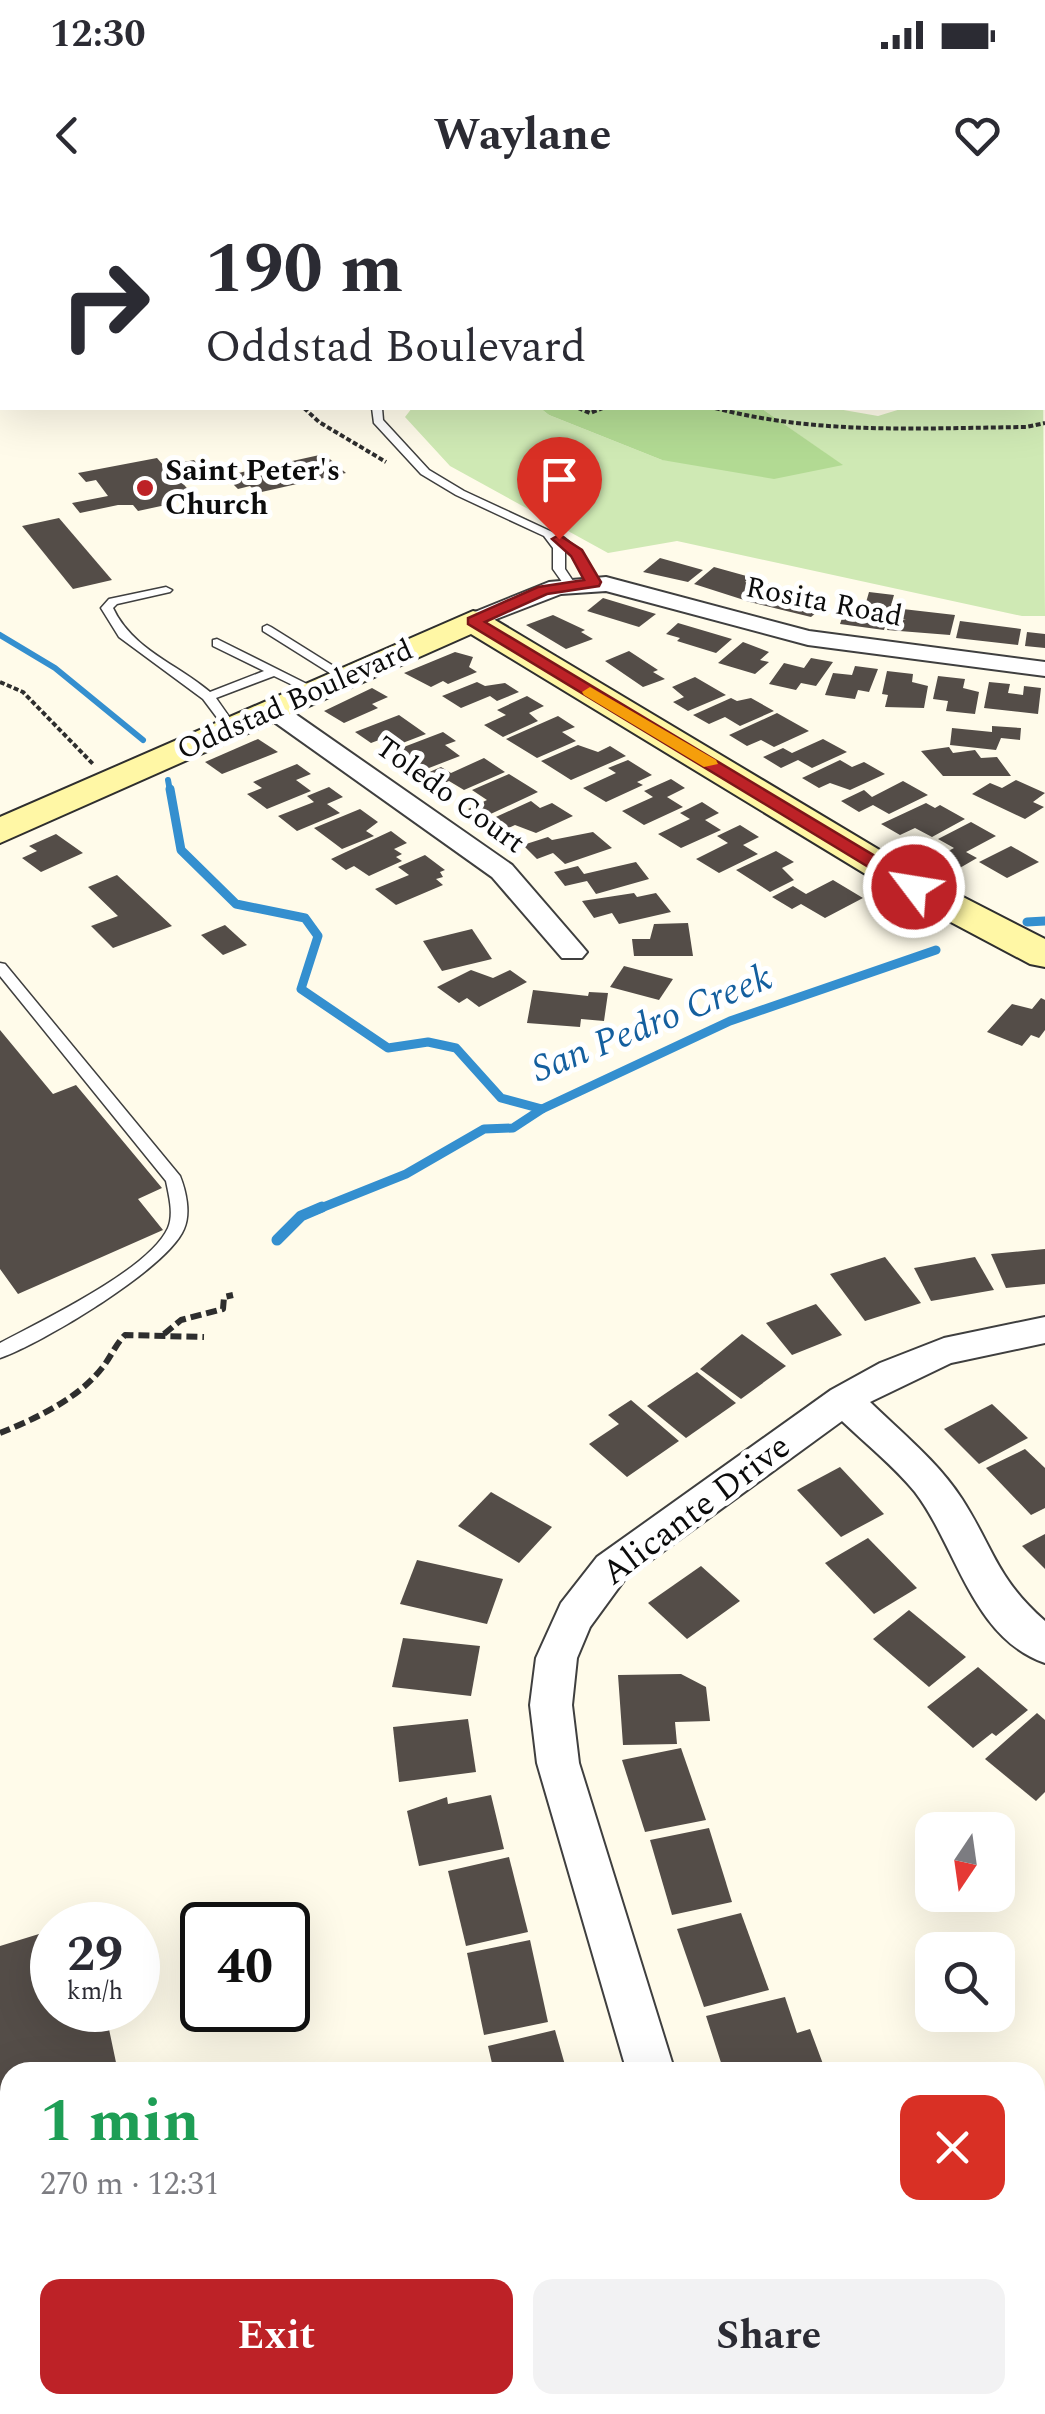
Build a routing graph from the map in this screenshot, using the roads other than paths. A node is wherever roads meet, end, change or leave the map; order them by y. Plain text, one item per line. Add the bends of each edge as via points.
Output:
1 (377, 410) edge
2 (545, 534) junction
3 (581, 583) junction
4 (166, 590) dead end
5 (473, 621) junction
6 (268, 629) dead end
7 (217, 643) dead end
8 (1045, 669) edge
9 (275, 671) junction
10 (330, 684) junction
11 (208, 697) junction
12 (272, 710) junction
13 (231, 728) junction
14 (0, 831) edge
15 (572, 952) dead end
16 (1045, 956) edge
17 (0, 967) edge
18 (1045, 1330) edge
19 (0, 1351) edge
20 (844, 1400) junction
21 (1045, 1646) edge
22 (648, 2062) edge

1 - 2 lane via 378,421 435,478
2 - 3 lane via 559,547 559,568
2 - 3 lane via 577,554
3 - 5 street, Oddstad Boulevard via 544,590
3 - 8 street, Rosita Road via 630,588 808,638
4 - 11 lane via 113,600 107,611 123,634
5 - 10 street, Oddstad Boulevard
5 - 16 street via 914,887
6 - 10 lane
7 - 9 lane
9 - 10 lane
9 - 11 lane
10 - 12 street, Oddstad Boulevard
11 - 13 lane
12 - 13 street, Oddstad Boulevard
12 - 15 street, Toledo Court via 502,870
13 - 14 street, Oddstad Boulevard
17 - 19 lane via 174,1180 180,1206 174,1233 133,1275
18 - 20 street, Alicante Drive via 944,1351
20 - 21 street via 926,1479 981,1577
20 - 22 street, Alicante Drive via 610,1568 564,1634 550,1676 558,1763

